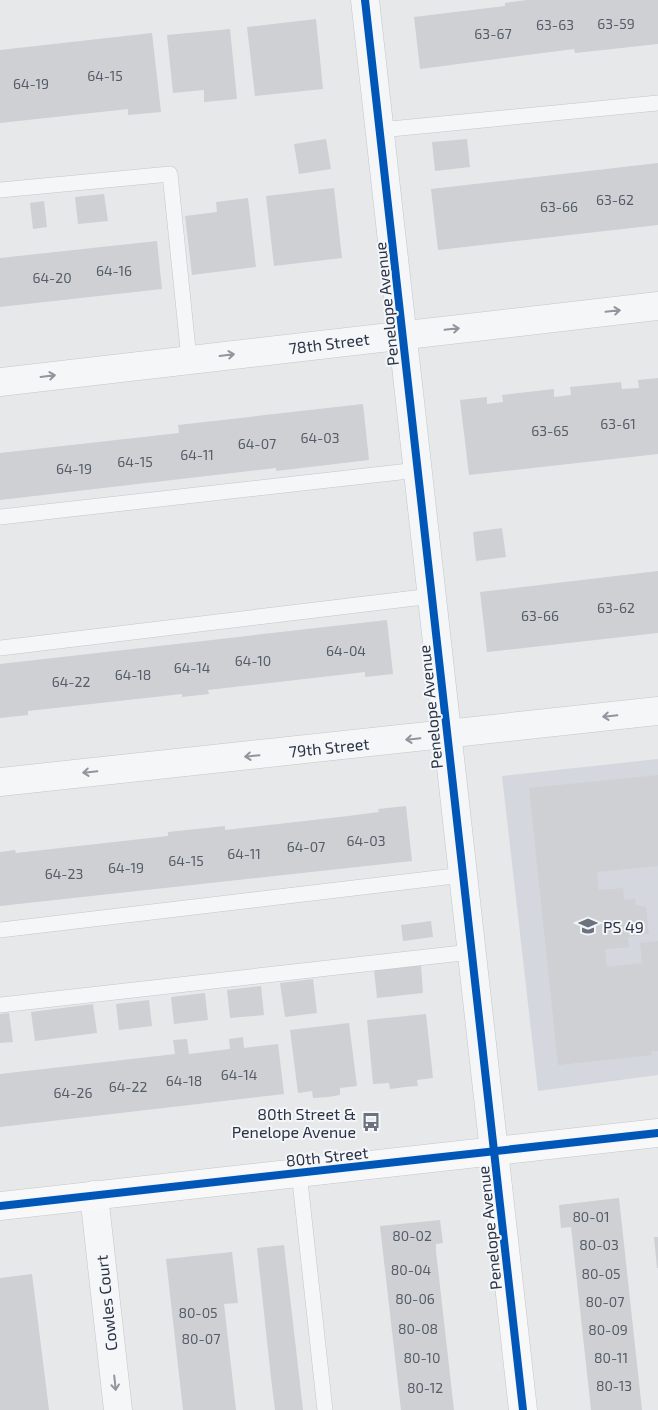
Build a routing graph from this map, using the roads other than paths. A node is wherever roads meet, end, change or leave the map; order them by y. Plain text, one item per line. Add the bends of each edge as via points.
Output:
1 (365, 0) edge
2 (658, 103) edge
3 (380, 130) junction
4 (0, 190) edge
5 (658, 306) edge
6 (403, 334) junction
7 (189, 359) junction
8 (0, 382) edge
9 (418, 470) junction
10 (0, 517) edge
11 (432, 596) junction
12 (0, 648) edge
13 (658, 711) edge
14 (447, 735) junction
15 (0, 782) edge
16 (463, 875) junction
17 (0, 930) edge
18 (471, 952) junction
19 (0, 1005) edge
20 (658, 1133) edge
21 (494, 1152) junction
22 (299, 1172) junction
23 (94, 1195) junction
24 (0, 1206) edge
25 (118, 1410) edge
26 (325, 1410) edge
27 (523, 1410) edge

1 - 3 street, Penelope Avenue
2 - 3 lane
3 - 6 street, Penelope Avenue
4 - 7 lane via 170,174
6 -> 5 street, 78th Street
7 -> 6 street, 78th Street
6 - 9 street, Penelope Avenue
8 -> 7 street, 78th Street
9 - 10 lane
9 - 11 street, Penelope Avenue
11 - 12 lane
11 - 14 street, Penelope Avenue
13 -> 14 street, 79th Street
14 -> 15 street, 79th Street
14 - 16 street, Penelope Avenue
16 - 17 lane
16 - 18 street, Penelope Avenue
18 - 19 lane
18 - 21 street, Penelope Avenue
20 - 21 street, 80th Street
21 - 22 street, 80th Street
21 - 27 street, Penelope Avenue
22 - 23 street, 80th Street
22 - 26 lane
23 - 24 street, 80th Street
23 -> 25 street, Cowles Court

